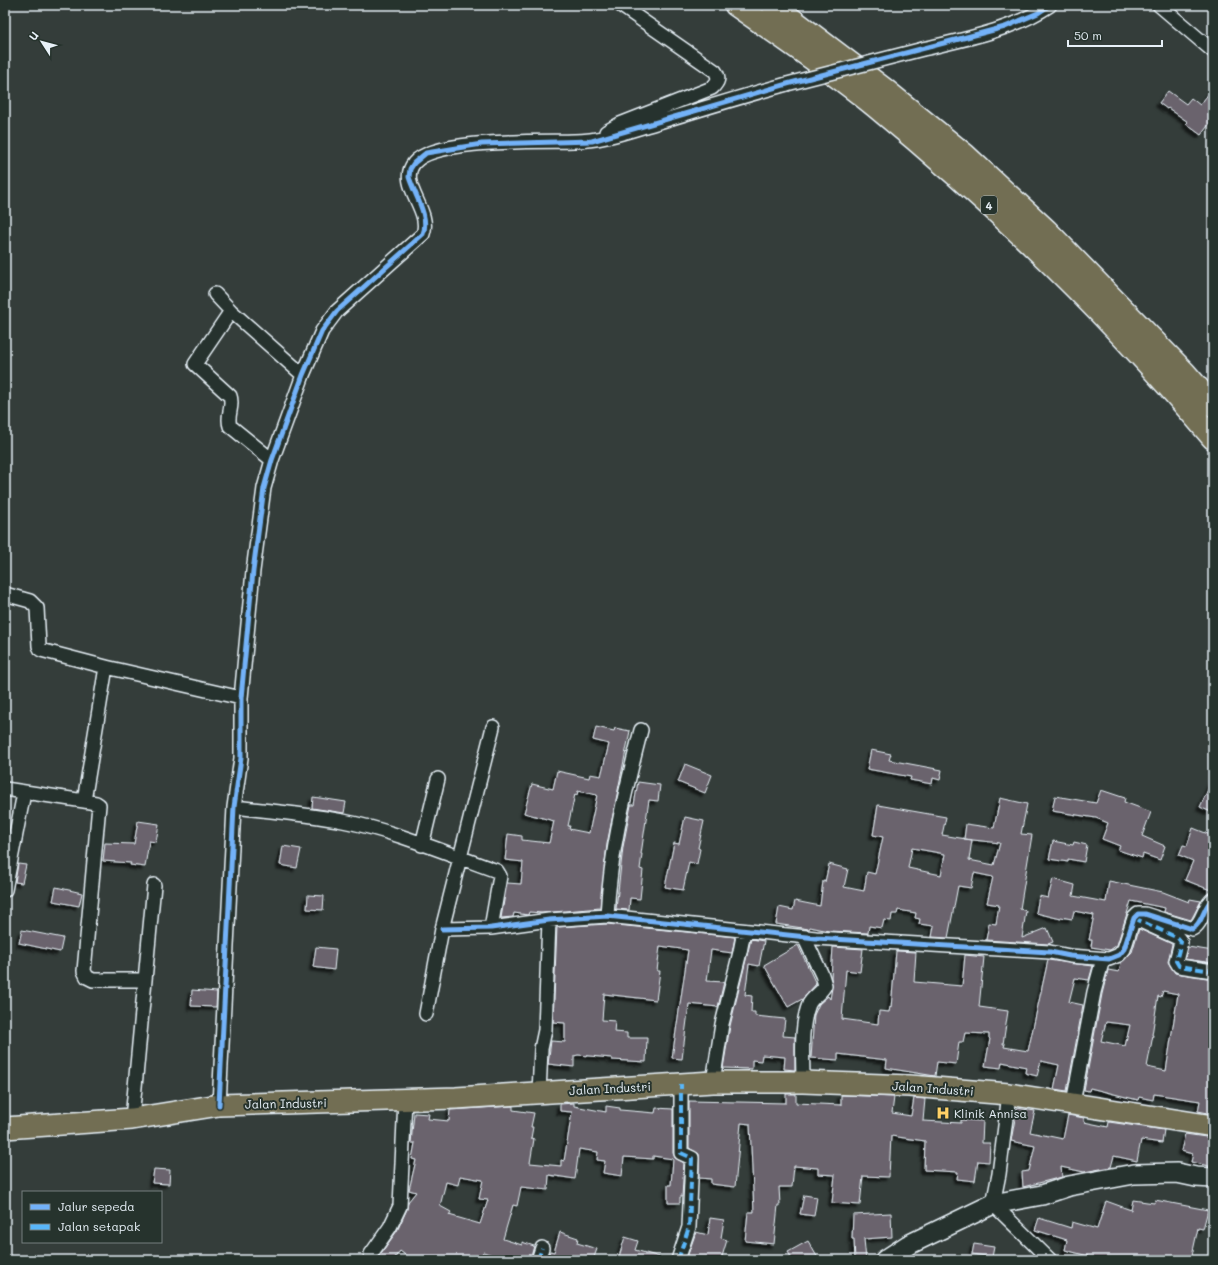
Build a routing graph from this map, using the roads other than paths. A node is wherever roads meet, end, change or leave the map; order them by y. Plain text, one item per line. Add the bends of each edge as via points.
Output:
1 (620, 5) edge
2 (736, 5) edge
3 (773, 5) edge
4 (1050, 5) edge
5 (1159, 5) edge
6 (1212, 48) edge
7 (592, 141) junction
8 (216, 294) dead end
9 (231, 311) junction
10 (303, 375) junction
11 (1213, 405) edge
12 (1213, 438) edge
13 (272, 460) junction
14 (5, 594) edge
15 (106, 667) junction
16 (241, 698) junction
17 (493, 728) dead end
18 (641, 730) dead end
19 (438, 779) dead end
20 (5, 789) edge
21 (24, 793) junction
22 (84, 801) junction
23 (234, 807) junction
24 (422, 845) junction
25 (460, 858) junction
26 (154, 885) dead end
27 (5, 890) edge
28 (1213, 899) edge
29 (607, 916) junction
30 (1134, 918) junction
31 (549, 920) junction
32 (442, 928) junction
33 (491, 928) junction
34 (744, 931) junction
35 (804, 937) junction
36 (1103, 959) junction
37 (1213, 971) edge
38 (145, 980) junction
39 (426, 1014) dead end
40 (713, 1082) junction
41 (803, 1082) junction
42 (680, 1084) junction
43 (539, 1093) junction
44 (1009, 1094) junction
45 (405, 1100) junction
46 (1073, 1103) junction
47 (219, 1105) junction
48 (132, 1119) junction
49 (1213, 1126) edge
50 (5, 1128) edge
51 (1213, 1178) edge
52 (993, 1204) junction
53 (370, 1260) edge
54 (678, 1260) edge
55 (885, 1260) edge
56 (1050, 1260) edge

1 - 7 street via 715,71 719,80 712,88 620,124
2 - 12 highway, 4 via 874,105 1004,218 1160,377
3 - 11 highway, 4 via 966,155 1046,230
4 - 7 street, bridge via 1005,27 787,84
5 - 6 street
7 - 10 street via 482,144 433,152 419,157 410,169 409,176 425,219 426,227 423,234 337,311 322,331
8 - 9 street
9 - 10 street
9 - 13 street via 195,364 230,396 230,426
10 - 13 street
13 - 16 street via 264,488 258,532
14 - 15 street via 30,601 37,608 41,650
15 - 16 street
15 - 22 street
16 - 23 street via 240,758
17 - 25 street
18 - 29 street via 612,853
19 - 24 street
20 - 21 street
21 - 22 street
21 - 27 street
22 - 38 street via 96,803 100,808 84,974 93,980
23 - 24 street via 344,821
23 - 47 street
24 - 25 street
25 - 32 street
25 - 33 street via 499,873
26 - 38 street
28 - 30 street via 1205,908 1198,924 1192,929 1146,914 1138,914
29 - 31 street
29 - 34 street
30 - 36 street via 1124,949 1119,955
30 - 37 street via 1178,938 1181,942 1176,961 1179,966
31 - 33 street
31 - 43 street via 545,1030
32 - 33 street
32 - 39 street
34 - 35 street
34 - 40 street via 722,1024
35 - 36 street via 1050,952
35 - 41 street via 825,985 811,1001 807,1010
36 - 46 street via 1094,992
38 - 48 street
40 - 41 main road, Jalan Industri
40 - 42 main road, Jalan Industri
41 - 44 main road, Jalan Industri via 894,1085
42 - 43 main road, Jalan Industri
42 - 54 street via 681,1153 692,1158 689,1226
43 - 45 main road, Jalan Industri
44 - 46 main road, Jalan Industri
44 - 52 street
45 - 47 main road, Jalan Industri
45 - 53 street via 400,1206 390,1227 371,1254
46 - 49 main road, Jalan Industri
47 - 48 main road, Jalan Industri
48 - 50 main road, Jalan Industri
51 - 52 street via 1177,1173 1134,1174
52 - 55 street via 908,1245
52 - 56 street

